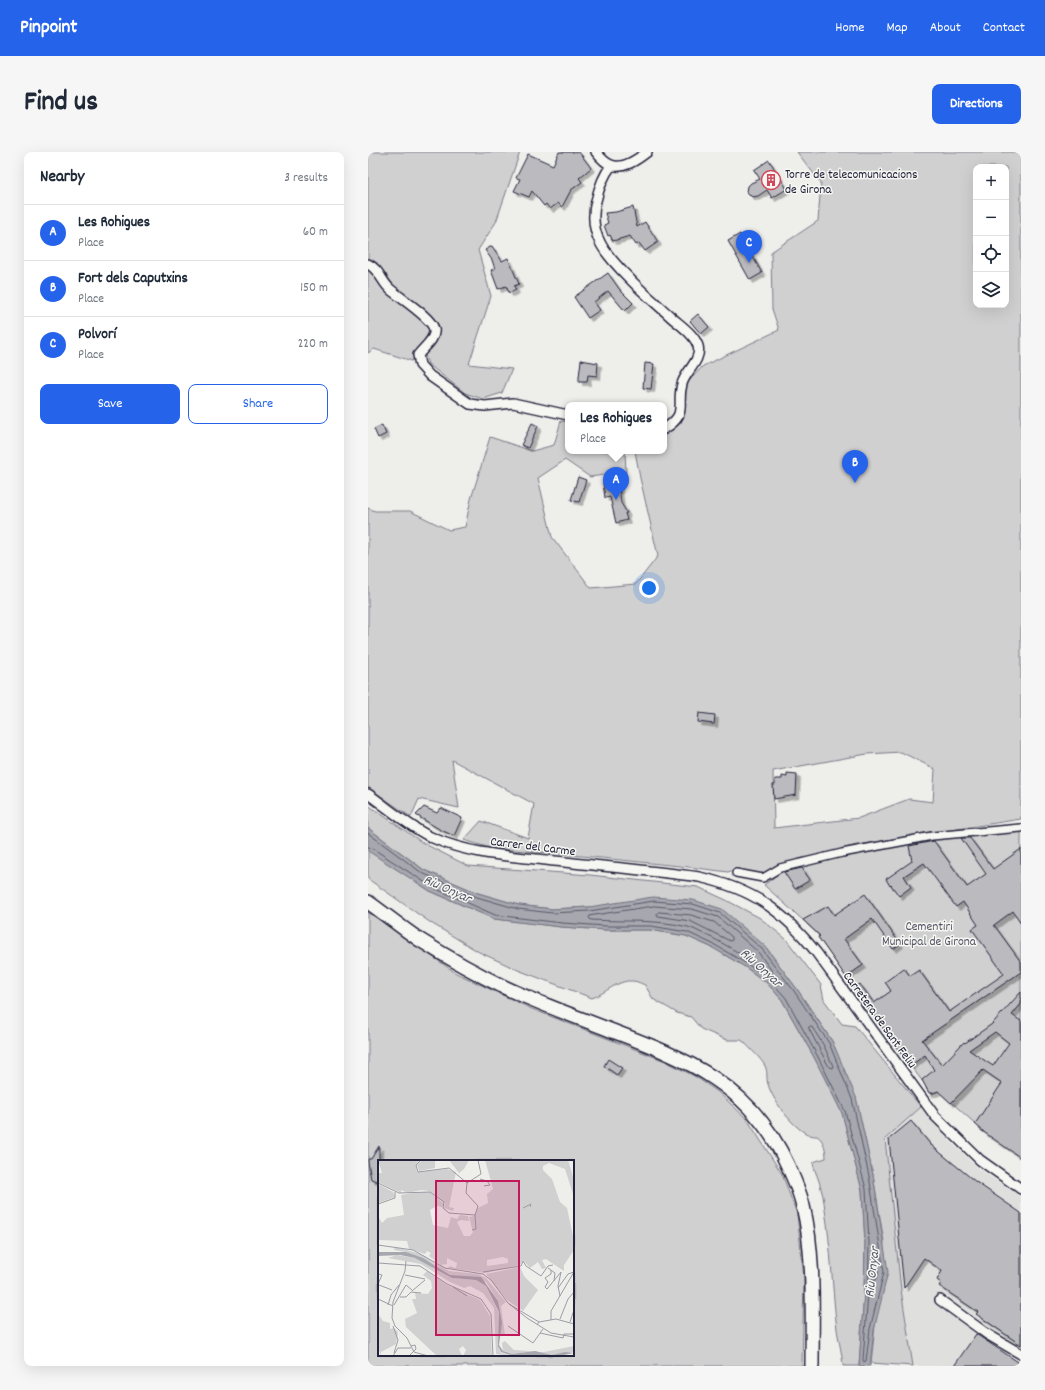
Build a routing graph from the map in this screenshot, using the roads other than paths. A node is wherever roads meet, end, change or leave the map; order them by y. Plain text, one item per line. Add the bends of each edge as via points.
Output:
1 (596, 152) edge
2 (647, 152) edge
3 (611, 166) junction
4 (368, 264) edge
5 (565, 414) edge
6 (667, 427) edge
7 (368, 794) edge
8 (1021, 828) edge
9 (736, 873) dead end
10 (710, 879) joint
11 (368, 902) edge
12 (1021, 1189) edge
13 (940, 1300) dead end
14 (1021, 1354) edge
15 (812, 1366) edge

1 - 3 street
2 - 3 street via 622,166
3 - 6 street via 603,179 593,211 594,228 602,248 640,289 686,329 698,345 697,357 682,384 678,415
4 - 5 street via 374,267 389,288 422,314 434,329 434,336 418,355 420,365 430,376 470,404 485,406 513,403
7 - 10 street, Carrer del Carme via 431,837 473,851
8 - 9 street via 932,836 842,853 780,868 763,878
10 - 12 street, Carretera de Sant Feliu via 739,889 772,907 800,932 935,1116 980,1160
11 - 15 main road via 419,939 503,986 657,1048 698,1068 727,1087 757,1116 782,1152 803,1206 809,1244
13 - 14 street via 987,1334

